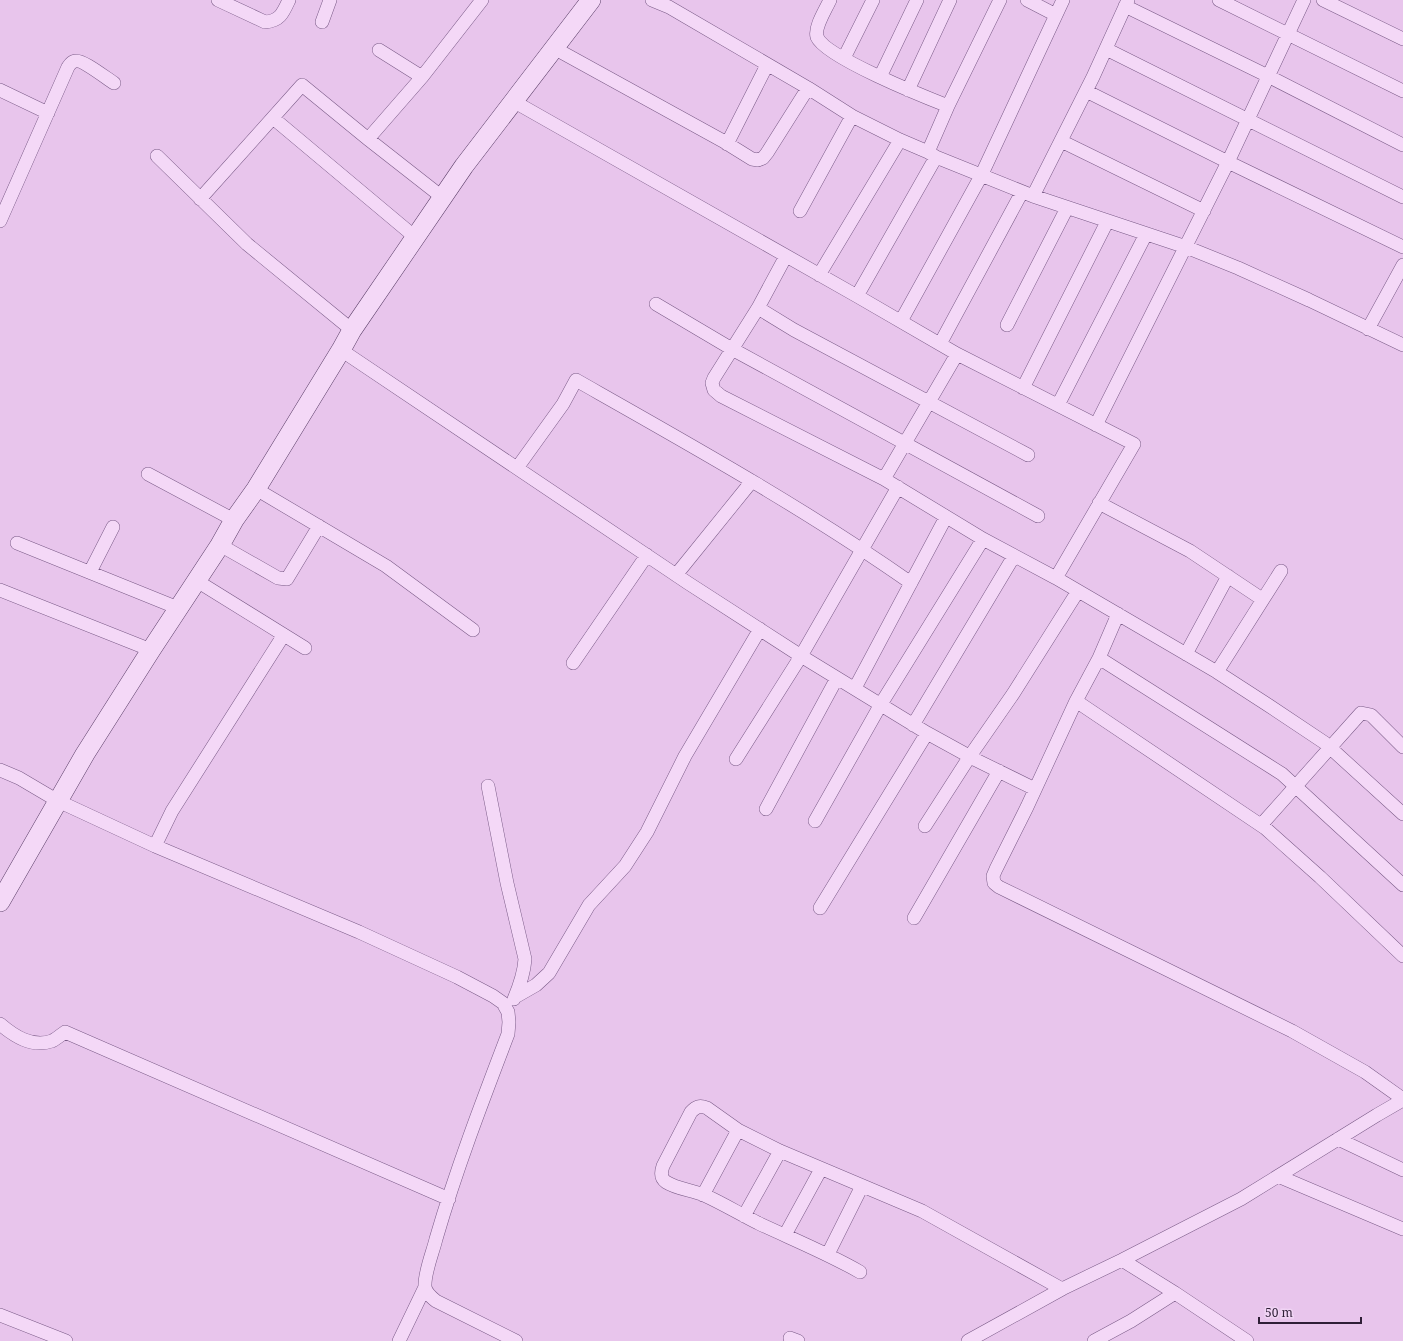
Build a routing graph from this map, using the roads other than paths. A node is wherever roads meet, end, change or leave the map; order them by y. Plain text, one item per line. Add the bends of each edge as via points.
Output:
1 (218, 0) edge
2 (289, 0) edge
3 (330, 0) edge
4 (482, 0) edge
5 (591, 0) edge
6 (652, 0) edge
7 (830, 0) edge
8 (873, 0) edge
9 (917, 0) edge
10 (950, 0) edge
11 (1000, 0) edge
12 (1027, 0) edge
13 (1063, 0) edge
14 (1219, 0) edge
15 (1304, 0) edge
16 (1324, 0) edge
17 (1127, 3) edge
18 (1056, 15) junction
19 (322, 22) dead end
20 (1288, 34) junction
21 (1403, 39) edge
22 (554, 48) junction
23 (1106, 49) junction
24 (379, 50) dead end
25 (844, 58) junction
26 (767, 65) junction
27 (1268, 76) junction
28 (422, 77) junction
29 (880, 77) junction
30 (114, 83) dead end
31 (808, 88) junction
32 (0, 90) edge
33 (908, 90) junction
34 (1086, 91) junction
35 (1403, 91) edge
36 (514, 101) junction
37 (948, 106) junction
38 (48, 113) junction
39 (852, 116) junction
40 (273, 118) junction
41 (1248, 121) junction
42 (368, 139) junction
43 (900, 140) junction
44 (1061, 141) junction
45 (727, 144) junction
46 (1403, 145) edge
47 (932, 155) junction
48 (157, 156) dead end
49 (1228, 162) junction
50 (981, 176) junction
51 (1027, 194) junction
52 (442, 196) junction
53 (1403, 197) edge
54 (200, 199) junction
55 (1067, 208) junction
56 (800, 210) dead end
57 (1204, 211) junction
58 (0, 221) edge
59 (1107, 222) junction
60 (1146, 234) junction
61 (415, 237) junction
62 (1186, 247) junction
63 (1403, 247) edge
64 (786, 256) junction
65 (1403, 265) edge
66 (819, 275) junction
67 (857, 296) junction
68 (656, 304) dead end
69 (758, 308) junction
70 (901, 321) junction
71 (1007, 325) dead end
72 (1368, 329) junction
73 (352, 330) junction
74 (940, 344) junction
75 (1403, 345) edge
76 (732, 349) junction
77 (341, 350) junction
78 (957, 354) junction
79 (1024, 388) junction
80 (928, 401) junction
81 (1058, 405) junction
82 (1096, 424) junction
83 (904, 444) junction
84 (1028, 455) dead end
85 (517, 468) junction
86 (148, 474) dead end
87 (884, 479) junction
88 (752, 481) junction
89 (898, 487) junction
90 (256, 489) junction
91 (1100, 503) junction
92 (1038, 516) dead end
93 (946, 517) junction
94 (234, 520) junction
95 (319, 526) junction
96 (113, 528) dead end
97 (983, 539) junction
98 (17, 543) dead end
99 (220, 545) junction
100 (862, 549) junction
101 (647, 554) junction
102 (1014, 556) junction
103 (1281, 571) dead end
104 (90, 572) junction
105 (676, 575) junction
106 (1228, 576) junction
107 (1056, 578) junction
108 (197, 581) junction
109 (911, 583) junction
110 (0, 590) edge
111 (1078, 591) junction
112 (1262, 600) junction
113 (178, 608) junction
114 (1118, 614) junction
115 (473, 630) dead end
116 (760, 630) junction
117 (283, 636) junction
118 (305, 648) dead end
119 (151, 650) junction
120 (1186, 654) junction
121 (801, 656) junction
122 (1099, 658) junction
123 (573, 663) dead end
124 (1217, 672) junction
125 (837, 678) junction
126 (855, 688) junction
127 (1076, 701) junction
128 (882, 704) junction
129 (914, 724) junction
130 (927, 733) junction
131 (1403, 746) edge
132 (1330, 748) junction
133 (970, 756) junction
134 (736, 759) dead end
135 (0, 770) edge
136 (999, 772) junction
137 (488, 786) dead end
138 (1296, 787) junction
139 (1035, 789) junction
140 (58, 801) junction
141 (766, 809) dead end
142 (1403, 814) edge
143 (815, 821) dead end
144 (1261, 825) junction
145 (925, 826) dead end
146 (155, 846) junction
147 (1403, 885) edge
148 (0, 902) edge
149 (820, 908) dead end
150 (914, 918) dead end
151 (1403, 956) edge
152 (515, 997) junction
153 (508, 1012) junction
154 (0, 1024) edge
155 (1403, 1100) edge
156 (738, 1130) junction
157 (1338, 1139) junction
158 (780, 1151) junction
159 (821, 1168) junction
160 (1403, 1170) edge
161 (1278, 1176) junction
162 (862, 1186) junction
163 (703, 1195) junction
164 (449, 1199) junction
165 (744, 1216) junction
166 (1403, 1229) edge
167 (785, 1235) junction
168 (828, 1254) junction
169 (1122, 1260) junction
170 (860, 1272) dead end
171 (425, 1287) junction
172 (1062, 1289) junction
173 (1175, 1293) junction
174 (0, 1315) edge
175 (66, 1341) edge
176 (399, 1341) edge
177 (516, 1341) edge
178 (968, 1341) edge
179 (1094, 1341) edge
180 (1247, 1341) edge

1 - 2 street via 265,22 279,18
3 - 19 street
4 - 28 street
5 - 22 street
6 - 26 street
7 - 25 street via 817,27 817,37
8 - 25 street
9 - 29 street
10 - 33 street
11 - 37 street
12 - 18 street
13 - 18 street
14 - 20 street
15 - 20 street
16 - 21 street
17 - 23 street
17 - 27 street
18 - 50 street
20 - 27 street
20 - 35 street
22 - 36 street
22 - 45 street
23 - 34 street
23 - 41 street
24 - 28 street
25 - 29 street
26 - 31 street
26 - 45 street
27 - 41 street
27 - 46 street
28 - 42 street
29 - 33 street
30 - 38 street via 81,62 71,62
31 - 39 street
31 - 45 street via 763,158 752,159
32 - 38 street
33 - 37 street
34 - 44 street
34 - 49 street
36 - 52 street
36 - 64 street
37 - 47 street
38 - 58 street
39 - 43 street
39 - 56 street
40 - 42 street via 302,85
40 - 54 street
40 - 61 street
41 - 49 street
41 - 53 street
42 - 52 street
43 - 47 street
43 - 66 street
44 - 51 street
44 - 57 street
47 - 50 street
47 - 67 street
48 - 54 street
49 - 57 street
49 - 63 street
50 - 51 street
50 - 70 street
51 - 55 street
51 - 74 street
52 - 61 street
54 - 73 street via 247,244
55 - 59 street
55 - 71 street
57 - 62 street
59 - 60 street
59 - 79 street
60 - 62 street
60 - 81 street
61 - 73 street
62 - 72 street via 1252,274
62 - 82 street
64 - 66 street
64 - 69 street
65 - 72 street
66 - 67 street
67 - 70 street
68 - 76 street
69 - 76 street
69 - 80 street via 794,330
70 - 74 street
72 - 75 street
73 - 77 street
74 - 78 street
76 - 83 street
76 - 87 street via 712,383 714,390 721,396
77 - 85 street
77 - 90 street
78 - 79 street
78 - 80 street
79 - 81 street
80 - 83 street
80 - 84 street
81 - 82 street
82 - 91 street via 1134,444
83 - 87 street
83 - 92 street
85 - 88 street via 563,404 576,380
85 - 101 street
86 - 94 street
87 - 89 street
88 - 100 street
88 - 105 street
89 - 93 street
89 - 100 street
90 - 94 street
90 - 95 street
91 - 106 street via 1190,551
91 - 107 street
93 - 97 street
93 - 109 street
94 - 99 street
95 - 99 street via 286,579 278,578
95 - 115 street via 386,566
96 - 104 street
97 - 102 street
97 - 128 street
98 - 104 street
99 - 108 street
100 - 109 street
100 - 121 street
101 - 105 street
101 - 123 street
102 - 107 street
102 - 129 street
103 - 112 street
104 - 113 street
105 - 116 street
106 - 112 street
106 - 120 street
107 - 111 street
108 - 113 street
108 - 117 street
109 - 126 street
110 - 119 street
111 - 114 street
111 - 133 street via 1013,694
112 - 124 street
113 - 119 street
114 - 120 street
114 - 122 street
116 - 121 street
116 - 152 street via 685,756 647,832 625,866 589,905 549,973 536,985
117 - 118 street
117 - 146 street via 172,811
119 - 140 street
120 - 124 street
121 - 125 street
121 - 134 street
122 - 127 street
122 - 138 street via 1268,765
124 - 132 street
125 - 126 street
125 - 141 street
126 - 128 street
127 - 139 street
127 - 144 street
128 - 129 street
128 - 143 street
129 - 130 street
130 - 133 street
130 - 149 street
131 - 132 street via 1371,715 1361,713
132 - 138 street
132 - 142 street
133 - 136 street
133 - 145 street
135 - 140 street
136 - 139 street
136 - 150 street
137 - 152 street via 525,960
138 - 144 street
138 - 147 street
139 - 155 street via 996,869 994,883 1292,1031 1365,1072
140 - 146 street
140 - 148 street
144 - 151 street
146 - 153 street via 450,973 493,996 503,1003
152 - 153 street
153 - 164 street via 508,1034 473,1125
154 - 164 street via 20,1039 37,1043 52,1041 65,1032
155 - 157 street
156 - 158 street
156 - 163 street
156 - 163 street via 702,1106 690,1112 661,1173 665,1182
157 - 160 street
157 - 161 street
158 - 159 street
158 - 165 street
159 - 162 street
159 - 167 street
161 - 166 street
161 - 169 street
162 - 168 street
162 - 172 street via 929,1215
163 - 165 street
164 - 171 street
165 - 167 street
167 - 168 street
168 - 170 street
169 - 172 street
169 - 173 street
171 - 176 street
171 - 177 street via 436,1301
172 - 178 street
173 - 179 street
173 - 180 street
174 - 175 street

